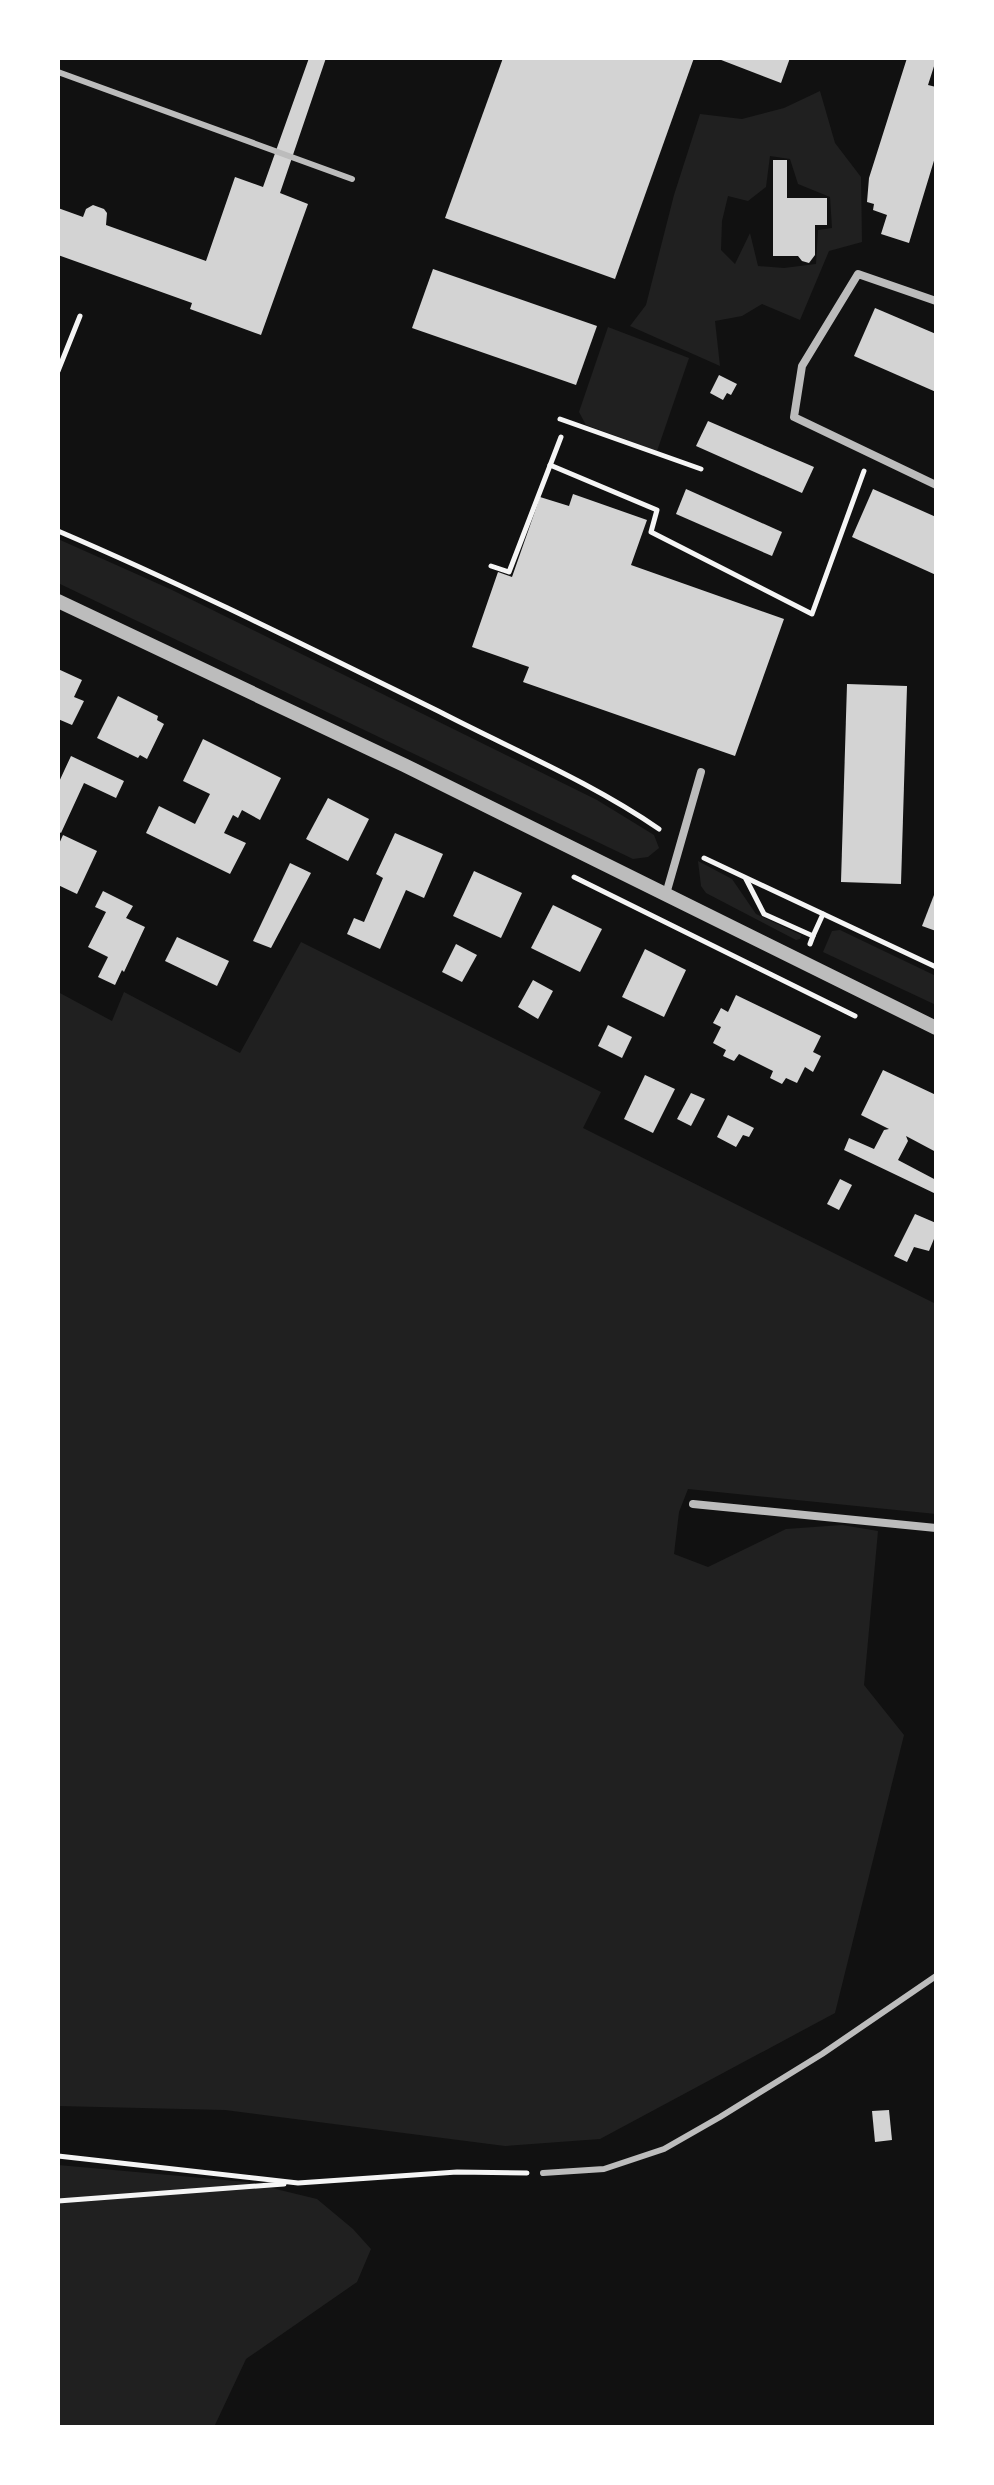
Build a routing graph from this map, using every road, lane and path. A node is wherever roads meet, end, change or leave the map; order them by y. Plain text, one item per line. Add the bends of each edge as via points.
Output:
1 (58, 72) edge
2 (352, 179) dead end
3 (936, 301) edge
4 (80, 316) dead end
5 (58, 371) edge
6 (560, 419) dead end
7 (561, 437) dead end
8 (550, 465) junction
9 (701, 469) dead end
10 (872, 472) dead end
11 (936, 485) edge
12 (58, 531) edge
13 (491, 566) dead end
14 (58, 601) edge
15 (701, 772) dead end
16 (659, 829) dead end
17 (704, 858) dead end
18 (565, 873) dead end
19 (745, 878) junction
20 (666, 894) junction
21 (823, 914) junction
22 (813, 936) junction
23 (809, 946) dead end
24 (935, 964) edge
25 (790, 986) dead end
26 (936, 1028) edge
27 (693, 1504) dead end
28 (936, 1528) edge
29 (936, 1976) edge
30 (58, 2156) edge
31 (543, 2173) joint
32 (298, 2183) junction
33 (58, 2201) edge

1 - 2 lane
3 - 11 street via 858,274 802,366 794,417
4 - 5 path
6 - 9 path
7 - 8 path
8 - 10 path via 657,510 651,532 812,614 865,469
8 - 13 path via 509,572
12 - 16 path via 173,581 430,708 601,793
14 - 20 street
15 - 20 street
17 - 19 path
18 - 25 path
19 - 21 path
19 - 22 path via 764,914
20 - 26 street
21 - 22 path
21 - 24 path
22 - 23 path
27 - 28 street
29 - 31 lane via 822,2054 664,2149 604,2169
30 - 32 path
31 - 32 path via 457,2172
32 - 33 path

